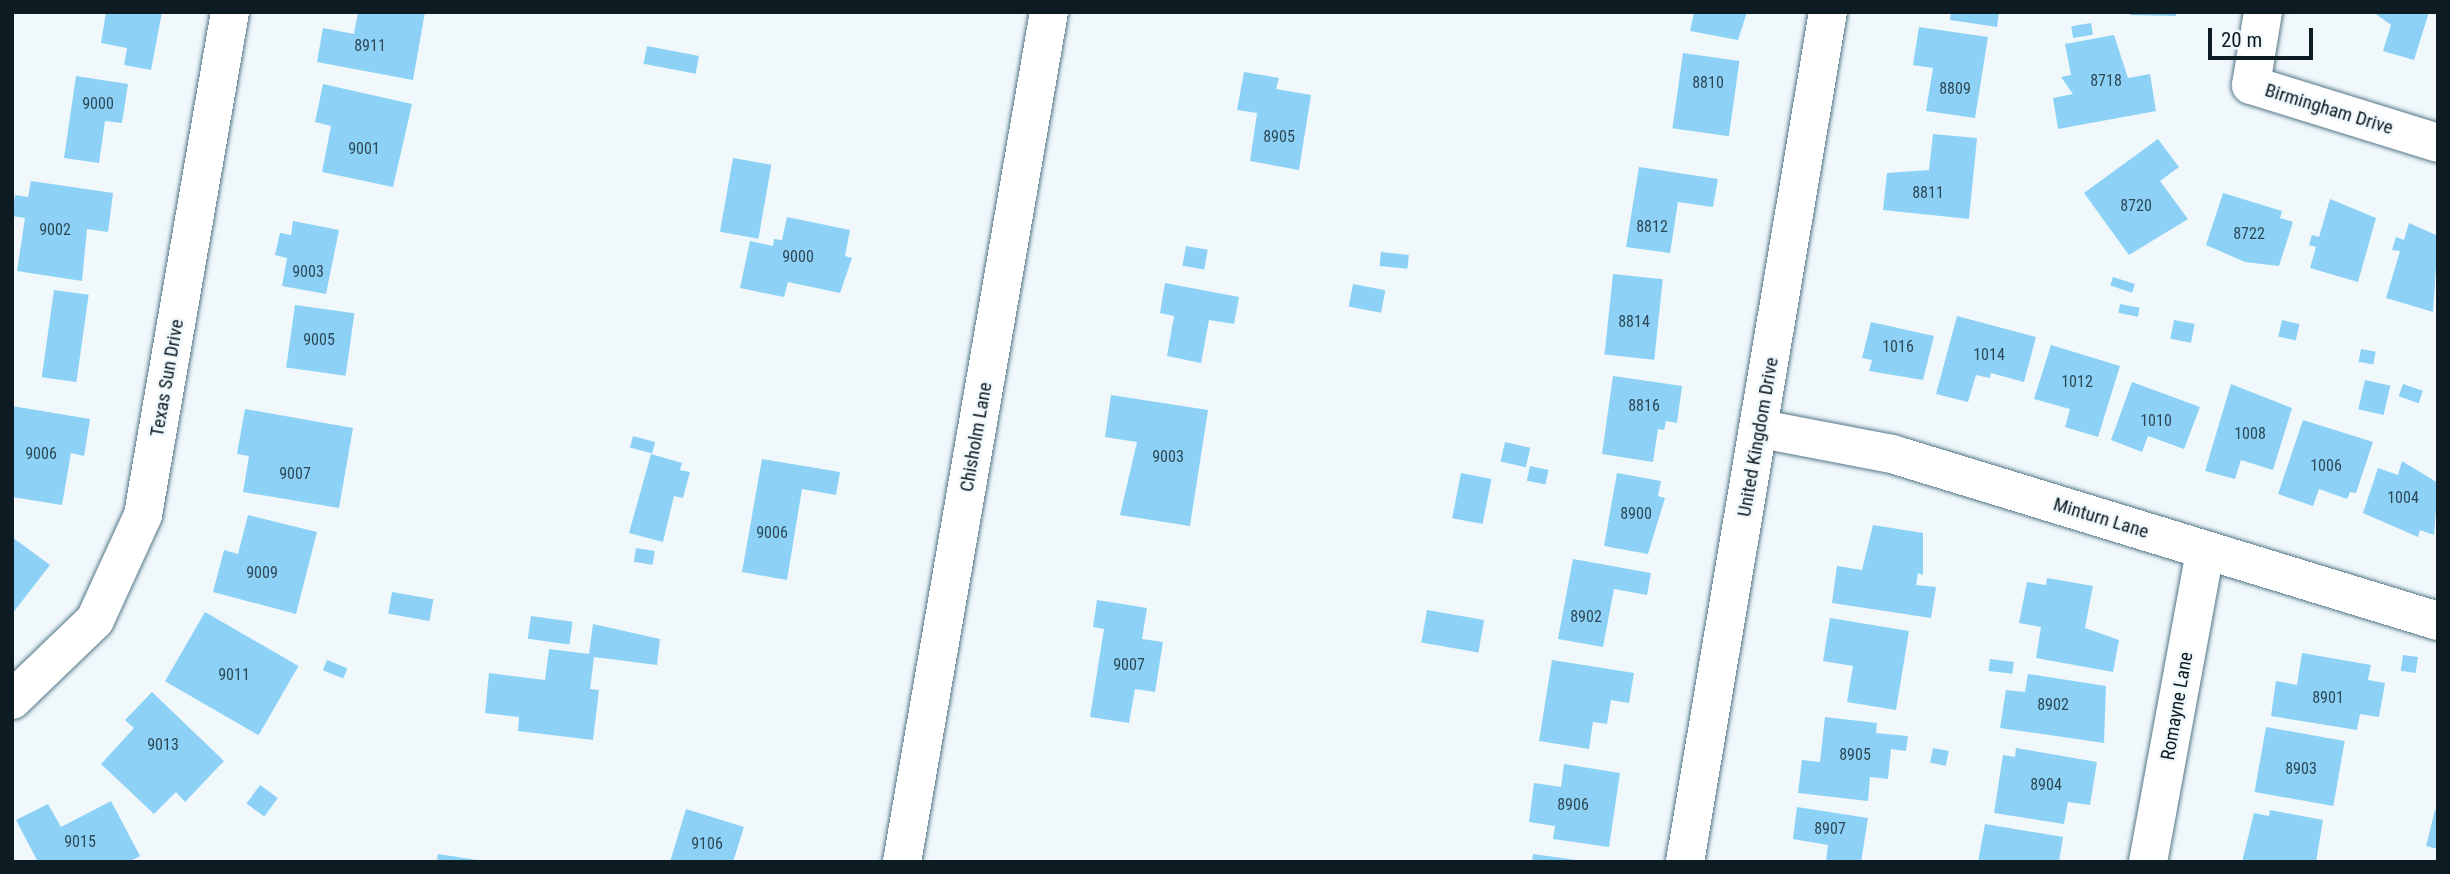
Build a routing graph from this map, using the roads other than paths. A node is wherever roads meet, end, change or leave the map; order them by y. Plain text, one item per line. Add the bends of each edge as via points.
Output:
1 (230, 12) edge
2 (1049, 12) edge
3 (1828, 12) edge
4 (2263, 12) edge
5 (2438, 143) edge
6 (1761, 429) junction
7 (2205, 550) junction
8 (2438, 621) edge
9 (12, 700) edge
10 (902, 862) edge
11 (1685, 862) edge
12 (2148, 862) edge

1 - 9 street, Texas Sun Drive via 143,515 95,620
2 - 10 street, Chisholm Lane
3 - 6 street, United Kingdom Drive
4 - 5 street, Birmingham Drive via 2251,85
6 - 7 street, Minturn Lane via 1892,454
6 - 11 street, United Kingdom Drive
7 - 8 street, Minturn Lane
7 - 12 street, Romayne Lane

